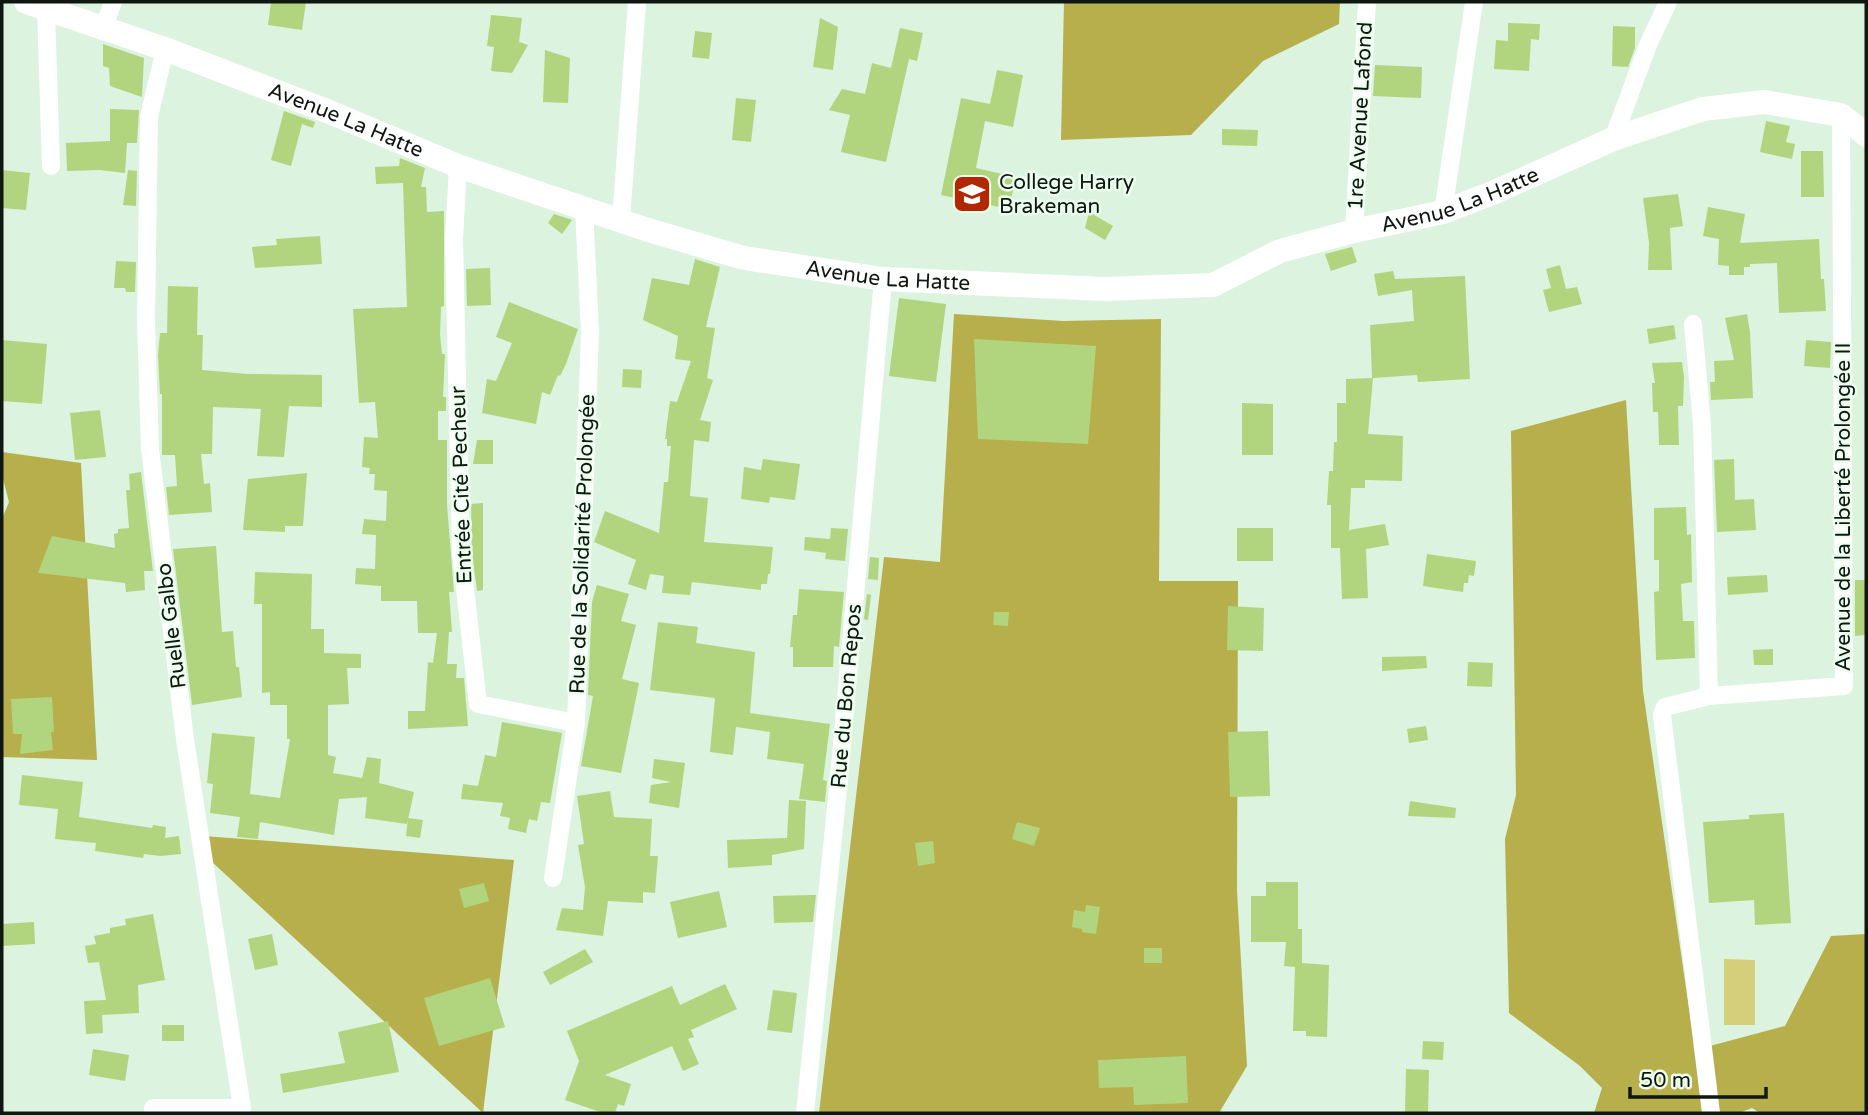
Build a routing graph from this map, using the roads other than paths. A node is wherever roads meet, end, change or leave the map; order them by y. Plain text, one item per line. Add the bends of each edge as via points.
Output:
1 (113, 2) edge
2 (637, 2) edge
3 (1367, 2) edge
4 (1474, 2) edge
5 (1668, 2) edge
6 (36, 6) edge
7 (103, 29) junction
8 (165, 48) junction
9 (1841, 115) junction
10 (1864, 128) edge
11 (1613, 139) junction
12 (51, 166) dead end
13 (458, 166) junction
14 (584, 208) junction
15 (1443, 212) junction
16 (621, 220) junction
17 (1354, 231) junction
18 (883, 279) junction
19 (1693, 324) dead end
20 (1709, 696) junction
21 (576, 723) junction
22 (553, 878) dead end
23 (244, 1110) edge
24 (153, 1113) edge
25 (805, 1113) edge
26 (1711, 1113) edge

1 - 7 street
2 - 16 street
3 - 17 street, 1re Avenue Lafond
4 - 15 street
5 - 11 street
6 - 7 street, Avenue La Hatte
6 - 12 street
7 - 8 street, Avenue La Hatte
8 - 13 street, Avenue La Hatte
8 - 23 street, Ruelle Galbo via 149,117 146,323 150,449 185,739
9 - 10 street
9 - 11 street, Avenue La Hatte via 1764,102 1703,108
9 - 20 street, Avenue de la Liberté Prolongée II via 1844,686
11 - 15 street, Avenue La Hatte
13 - 14 street, Avenue La Hatte
13 - 21 street, Entrée Cité Pecheur via 454,239 461,553 478,704
14 - 16 street, Avenue La Hatte
14 - 21 street, Rue de la Solidarité Prolongée via 590,332
15 - 17 street, Avenue La Hatte
16 - 18 street, Avenue La Hatte via 744,258
17 - 18 street, Avenue La Hatte via 1280,251 1213,285 1103,289
18 - 25 street, Rue du Bon Repos
19 - 20 street via 1702,425
20 - 26 street, Avenue de la Liberté Prolongée II via 1673,703 1662,715
21 - 22 street, Rue de la Solidarité Prolongée
23 - 24 street, Ruelle Galbo via 153,1108

